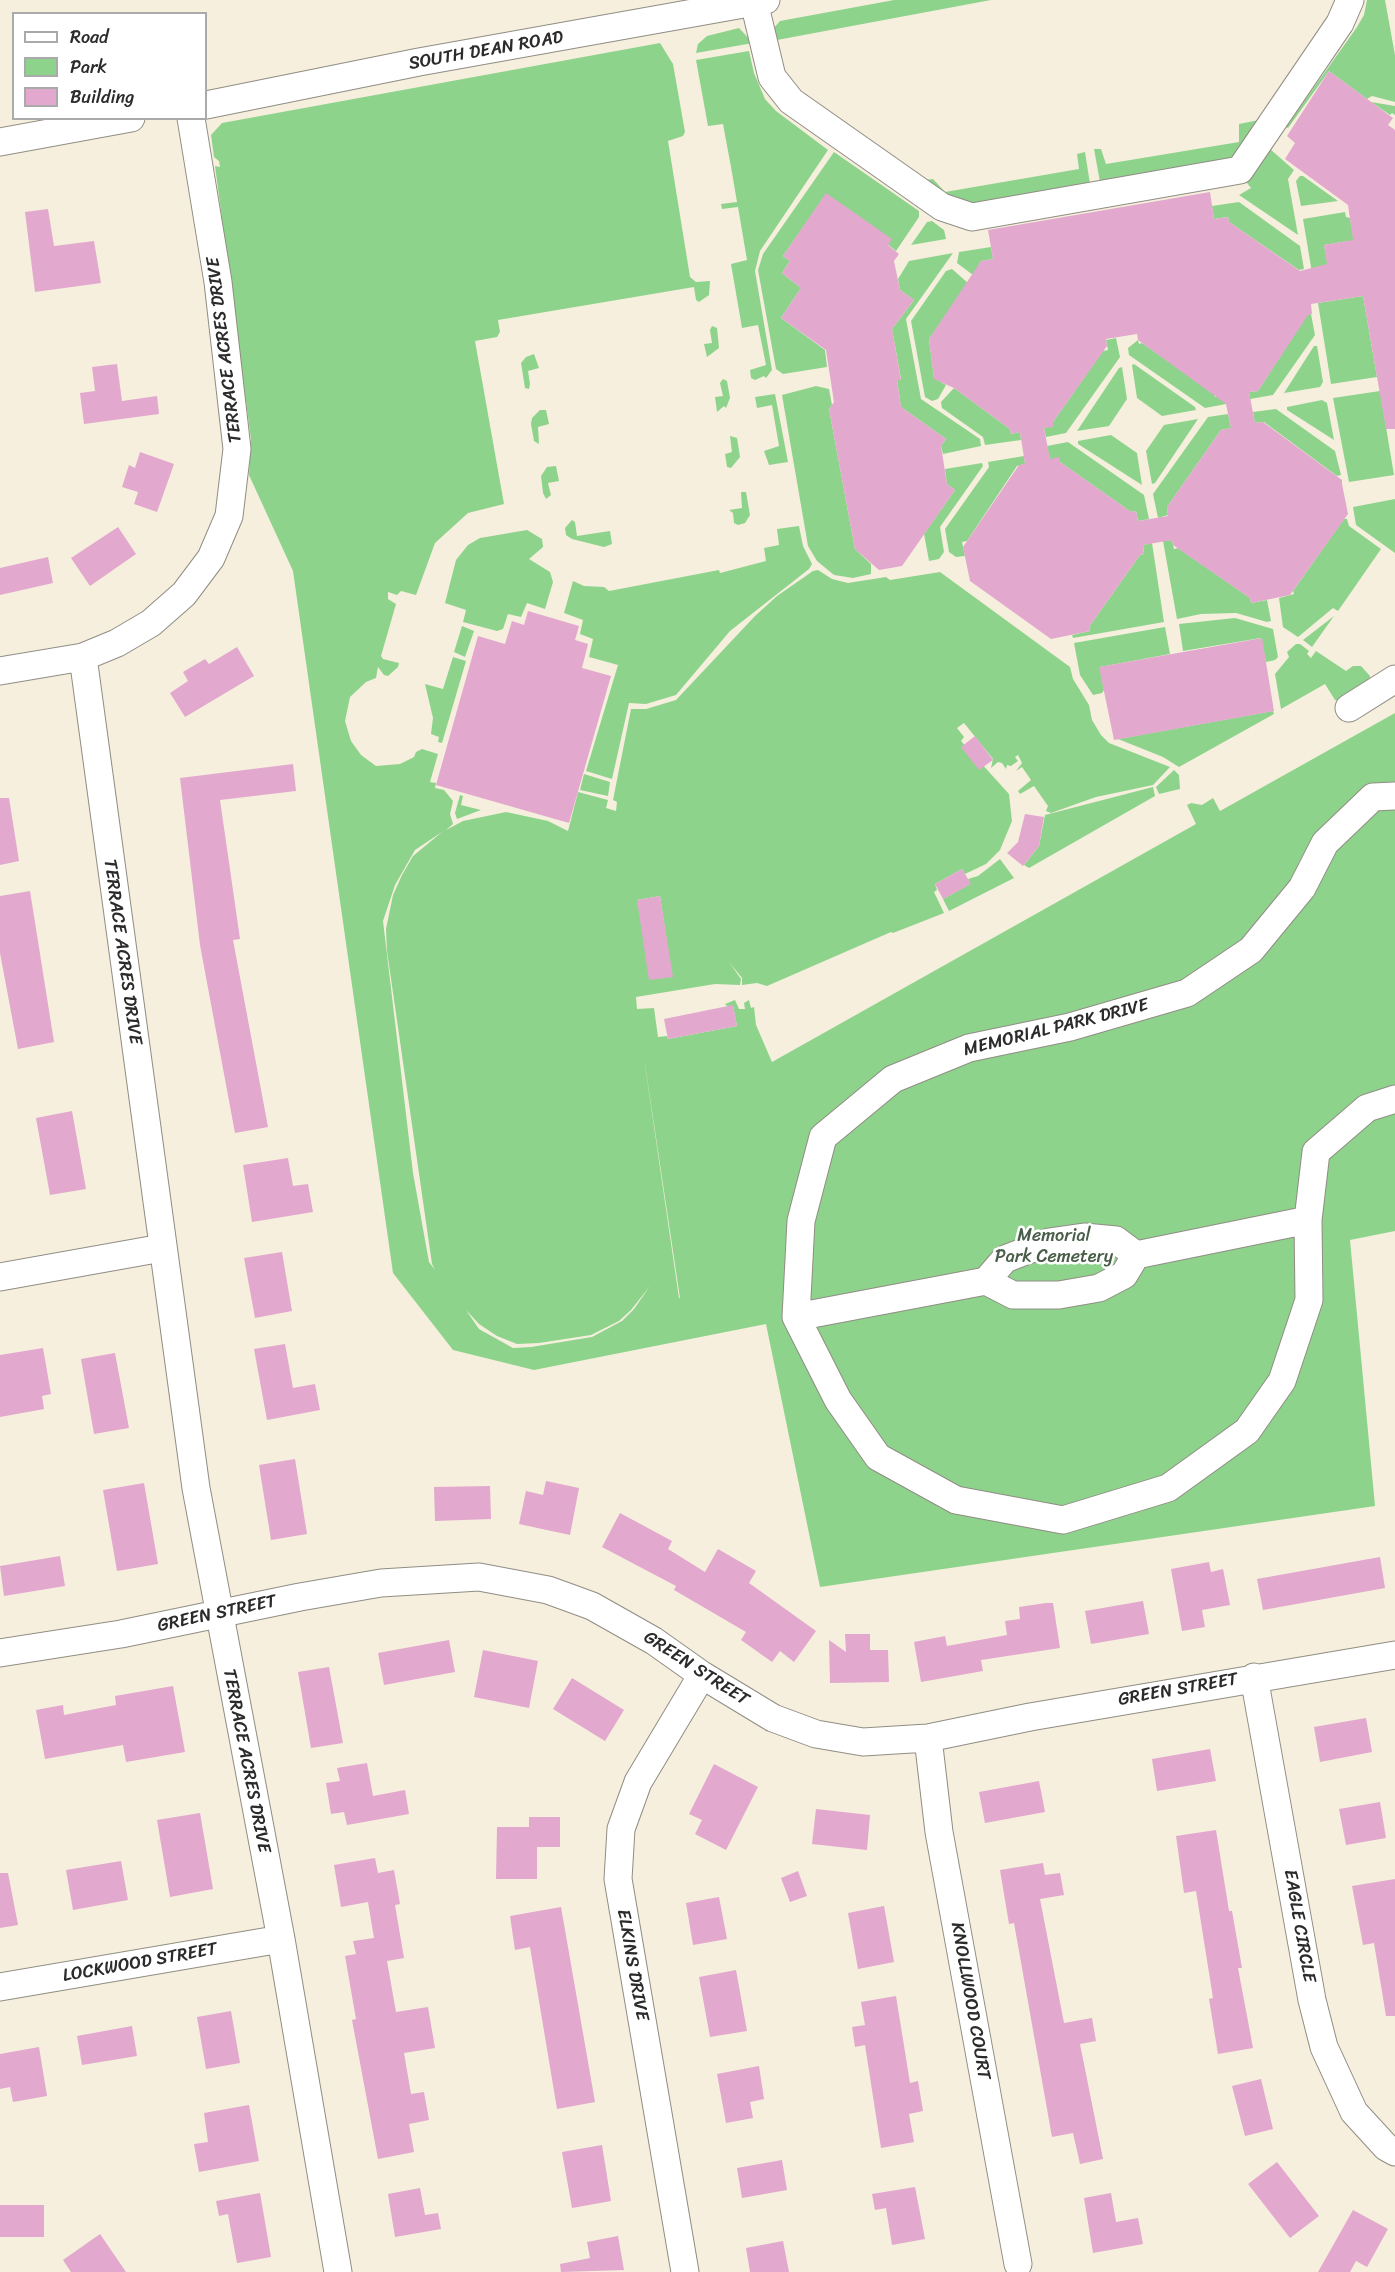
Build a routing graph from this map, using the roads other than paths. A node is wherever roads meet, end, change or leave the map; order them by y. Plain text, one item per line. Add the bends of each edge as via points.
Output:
1 (1350, 0) edge
2 (760, 1) edge
3 (207, 105) edge
4 (120, 120) edge
5 (191, 120) edge
6 (0, 142) edge
7 (83, 657) junction
8 (0, 670) edge
9 (1395, 680) edge
10 (1349, 708) dead end
11 (1395, 796) edge
12 (1395, 1099) edge
13 (1308, 1220) junction
14 (162, 1248) junction
15 (1136, 1255) junction
16 (0, 1277) edge
17 (986, 1281) junction
18 (796, 1317) junction
19 (218, 1615) junction
20 (0, 1653) edge
21 (1395, 1654) edge
22 (702, 1676) junction
23 (1254, 1677) junction
24 (928, 1738) junction
25 (281, 1939) junction
26 (0, 1987) edge
27 (1395, 2152) edge
28 (1018, 2264) dead end
29 (338, 2272) edge
30 (685, 2272) edge

1 - 2 street via 1340,23 1240,170 972,217 942,207 791,101 772,77
2 - 3 street, SOUTH DEAN ROAD
4 - 6 street
5 - 7 street, TERRACE ACRES DRIVE via 218,282 237,448 229,516 211,558 184,594 151,623
7 - 8 street, TERRACE ACRES DRIVE
7 - 14 street, TERRACE ACRES DRIVE
9 - 10 street
11 - 18 street, MEMORIAL PARK DRIVE via 1373,797 1325,843 1302,888 1251,950 1187,993 1070,1027 969,1048 893,1079 823,1137 801,1221
12 - 13 street, MEMORIAL PARK DRIVE via 1367,1108 1316,1152
13 - 15 street
13 - 18 street, MEMORIAL PARK DRIVE via 1309,1300 1282,1381 1247,1431 1168,1488 1063,1520 956,1500 878,1457 838,1400
14 - 16 street
14 - 19 street, TERRACE ACRES DRIVE
15 - 17 street via 1124,1275 1099,1288 1059,1295 1013,1295
15 - 17 street via 1116,1240 1084,1237 1049,1242 1005,1259
17 - 18 street
19 - 20 street, GREEN STREET
19 - 22 street, GREEN STREET via 381,1583 479,1577 548,1590 592,1606 654,1641
19 - 25 street, TERRACE ACRES DRIVE
21 - 23 street, GREEN STREET
22 - 24 street, GREEN STREET via 773,1718 816,1734 863,1742
22 - 30 street, ELKINS DRIVE via 638,1782 621,1829 618,1879
23 - 24 street, GREEN STREET
23 - 27 street, EAGLE CIRCLE via 1312,2000 1324,2047 1354,2112 1386,2148
24 - 28 street, KNOLLWOOD COURT via 939,1832
25 - 26 street, LOCKWOOD STREET
25 - 29 street, TERRACE ACRES DRIVE

